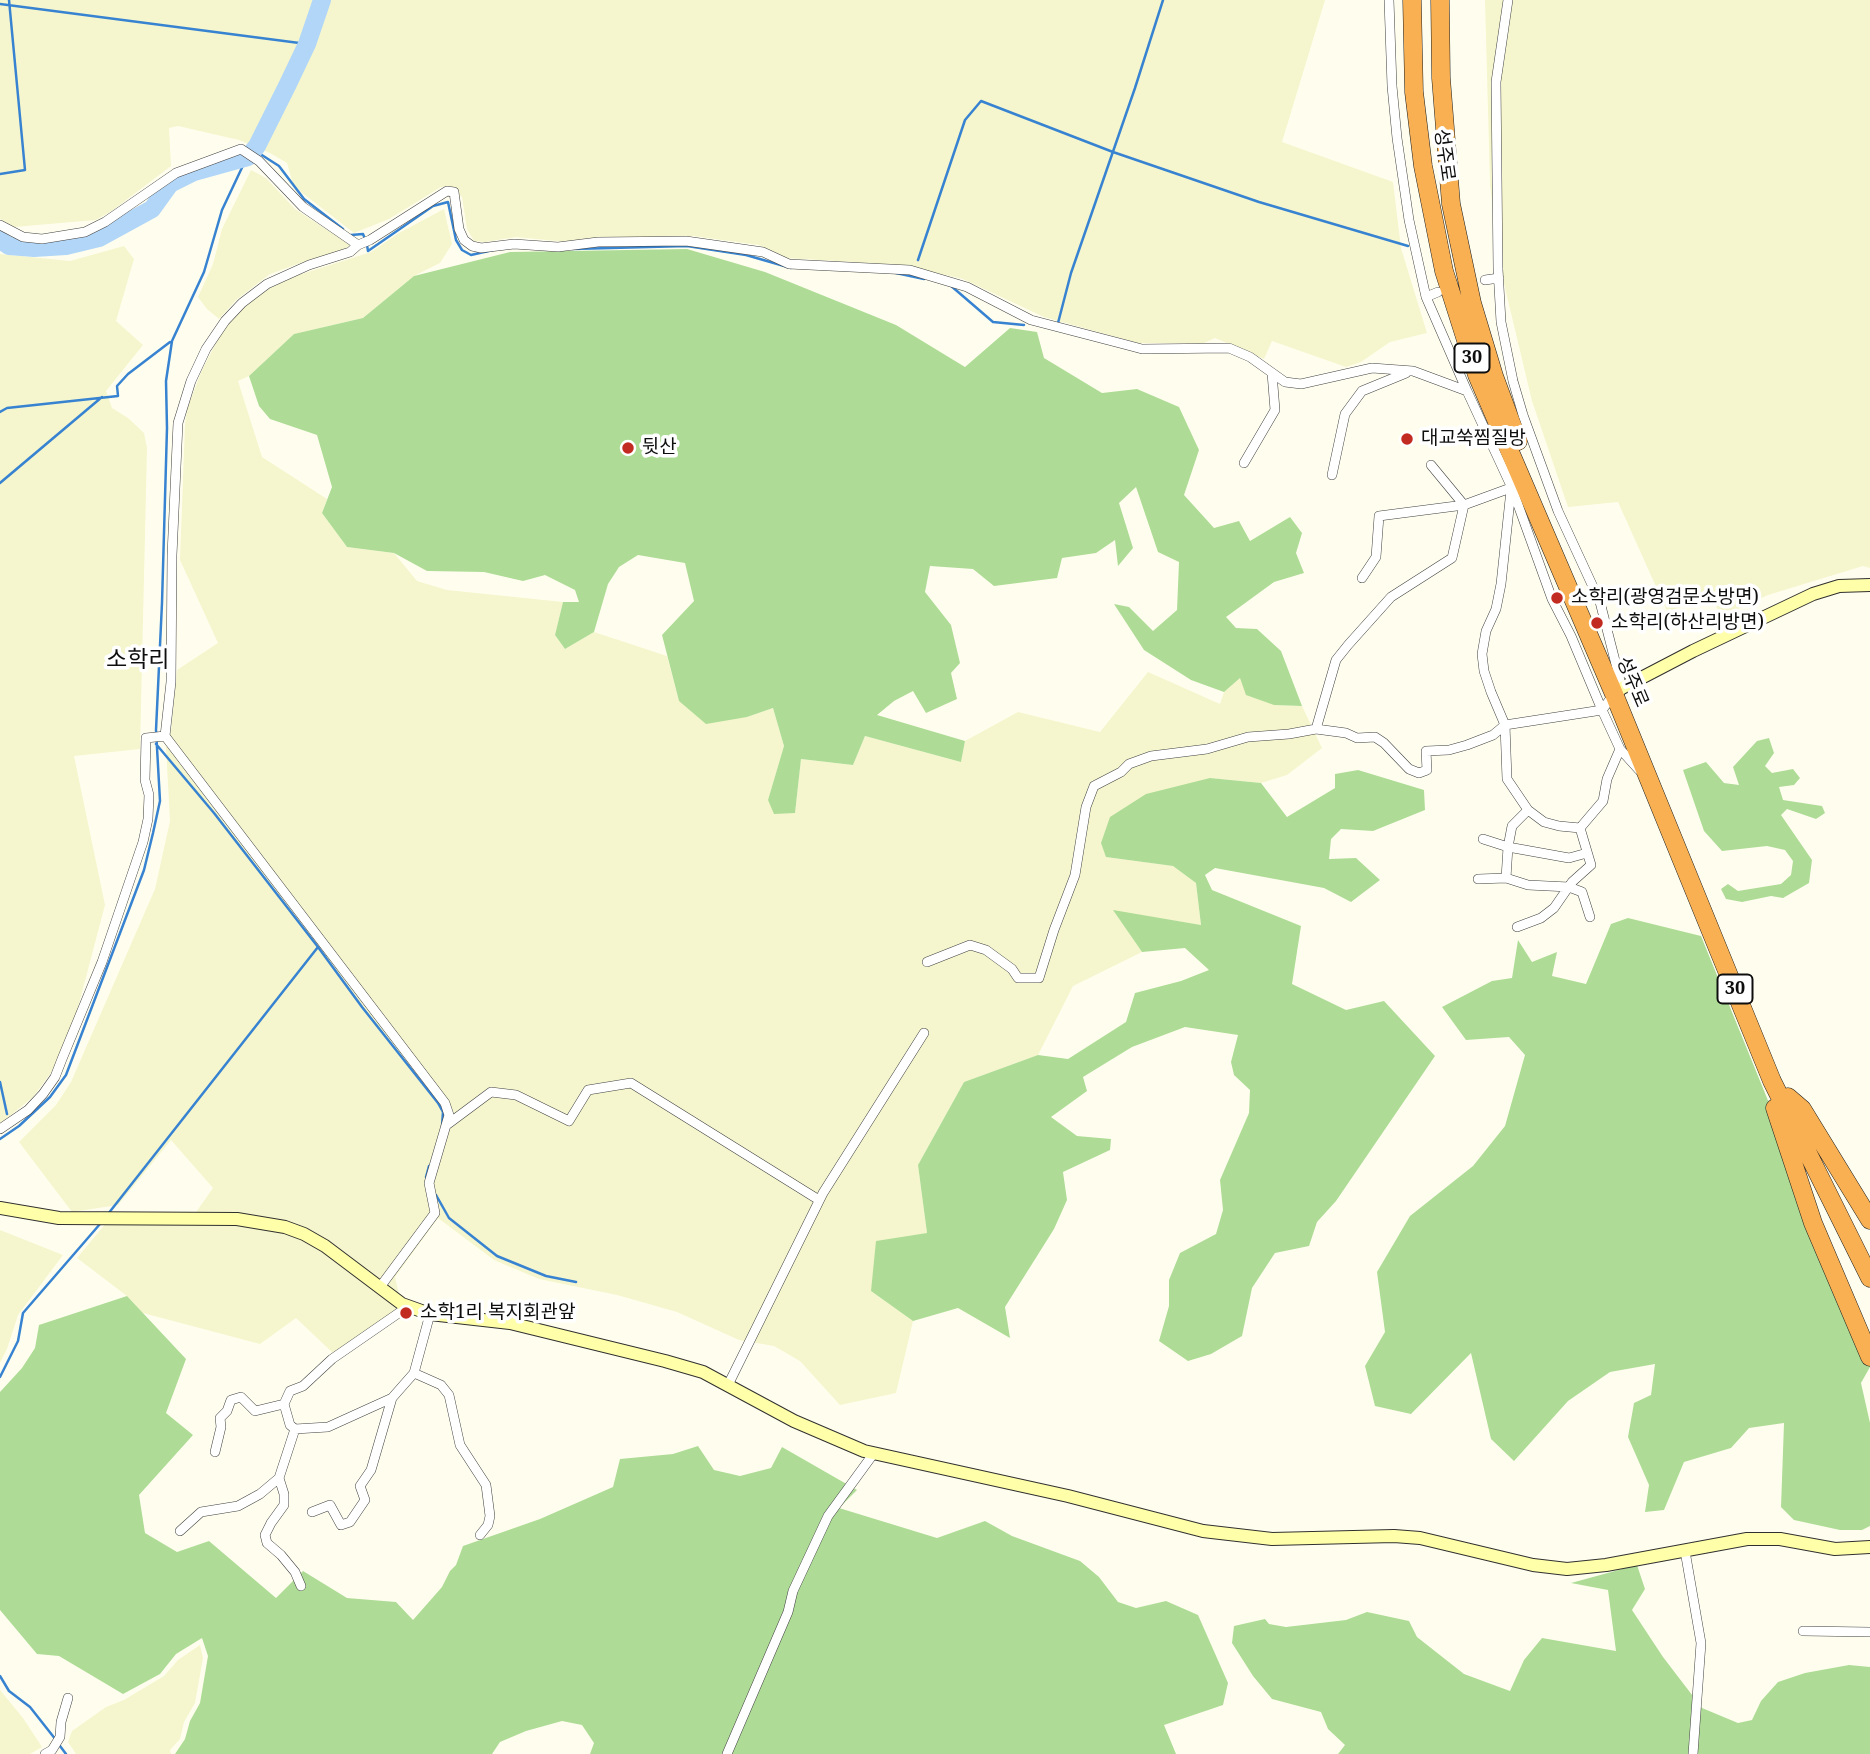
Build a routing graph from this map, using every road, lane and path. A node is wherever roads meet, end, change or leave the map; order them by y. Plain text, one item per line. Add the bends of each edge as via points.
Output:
1 (1389, 0) edge
2 (1412, 0) edge
3 (1440, 0) edge
4 (1508, 0) edge
5 (0, 225) edge
6 (358, 245) junction
7 (1499, 278) junction
8 (1485, 281) dead end
9 (1438, 292) dead end
10 (1426, 297) junction
11 (1413, 372) junction
12 (1272, 373) junction
13 (1467, 391) junction
14 (1244, 463) dead end
15 (1431, 465) dead end
16 (1332, 475) dead end
17 (1518, 486) junction
18 (1464, 505) junction
19 (1362, 578) dead end
20 (1870, 585) edge
21 (1618, 691) junction
22 (1602, 710) junction
23 (1505, 725) junction
24 (1316, 729) junction
25 (165, 736) junction
26 (1620, 749) junction
27 (1649, 780) junction
28 (1528, 810) junction
29 (1580, 828) junction
30 (1483, 839) dead end
31 (1508, 847) junction
32 (1587, 853) junction
33 (1506, 878) junction
34 (1478, 879) dead end
35 (1569, 887) junction
36 (1590, 917) dead end
37 (1517, 927) dead end
38 (927, 962) dead end
39 (924, 1033) dead end
40 (1772, 1081) junction
41 (1788, 1097) junction
42 (448, 1124) junction
43 (0, 1129) edge
44 (819, 1200) junction
45 (0, 1208) edge
46 (1870, 1220) edge
47 (1870, 1262) edge
48 (1870, 1278) edge
49 (380, 1287) junction
50 (414, 1309) junction
51 (430, 1314) junction
52 (1870, 1357) edge
53 (414, 1373) junction
54 (728, 1385) junction
55 (392, 1398) junction
56 (284, 1404) junction
57 (295, 1429) junction
58 (215, 1452) dead end
59 (874, 1453) junction
60 (279, 1478) junction
61 (312, 1512) dead end
62 (180, 1531) dead end
63 (480, 1535) dead end
64 (1870, 1547) edge
65 (1685, 1551) junction
66 (301, 1586) dead end
67 (1803, 1631) dead end
68 (1870, 1632) edge
69 (68, 1698) dead end
70 (49, 1752) edge
71 (727, 1754) edge
72 (1693, 1754) edge

1 - 10 street via 1397,138
2 - 17 highway, 성주로 / 30 via 1418,129 1444,271
3 - 21 highway, 성주로 / 30 via 1447,166 1472,303 1527,464
4 - 7 street via 1496,82
5 - 6 street via 23,237 42,239 85,232 176,173 241,149 259,161 303,207
6 - 12 street via 447,191 454,192 464,240 481,248 686,241 763,252 789,264 911,270 967,287 1031,320 1142,349 1229,348
6 - 25 street via 340,257 267,284 242,303 212,339 191,381 178,423 171,682
7 - 8 street
7 - 21 street via 1501,321 1516,392 1542,471 1600,602
9 - 10 street
10 - 13 street
11 - 12 street via 1372,368 1301,384 1285,382
11 - 13 street
11 - 16 street via 1362,391 1345,414
12 - 14 street via 1276,410
13 - 17 street
15 - 18 street
17 - 18 street
17 - 21 highway, 성주로 / 30
17 - 22 street via 1552,599
17 - 23 street via 1496,609 1482,654
18 - 19 street via 1378,516 1376,557
18 - 24 street via 1452,558 1391,597 1336,660
20 - 21 street via 1839,586 1813,594
21 - 22 street
21 - 27 highway, 성주로 / 30
21 - 41 highway, 성주로 / 30 via 1716,915
22 - 23 street
22 - 26 street
23 - 24 street via 1467,745 1426,751 1427,770 1419,773 1375,737
23 - 28 street via 1507,779
24 - 38 street via 1151,756 1094,786 1075,875 1039,978 1018,978 986,950 970,945
25 - 42 street via 445,1103
25 - 43 street via 146,738 148,819 136,864 55,1077 28,1110
26 - 27 street
26 - 29 street via 1603,801
27 - 40 highway, 성주로 / 30
28 - 29 street via 1544,822
28 - 31 street via 1513,826
29 - 32 street
30 - 31 street
31 - 32 street via 1569,858
31 - 33 street
32 - 35 street via 1591,864
33 - 34 street
33 - 35 street via 1528,885
35 - 36 street via 1582,892
35 - 37 street via 1555,908
39 - 44 street
40 - 48 highway, 성주로 / 30
40 - 52 highway via 1773,1100 1813,1223
41 - 46 highway via 1802,1110
41 - 47 highway, 성주로 / 30
42 - 44 street via 491,1092 516,1095 569,1121 588,1090 631,1083
42 - 49 street via 429,1183 435,1213
44 - 54 street
45 - 49 street via 59,1218 237,1219 285,1227 325,1246
49 - 50 street
50 - 51 street
50 - 56 street via 403,1310 332,1359 303,1386 290,1391
51 - 53 street
51 - 54 street via 510,1323 665,1361
53 - 55 street
53 - 63 street via 441,1385 449,1395 460,1444 486,1485 490,1516
54 - 59 street via 794,1421
55 - 57 street via 328,1427
55 - 61 street via 371,1470 360,1486 365,1500 350,1522 341,1525 330,1505
56 - 57 street
56 - 58 street via 255,1411 241,1397 231,1400 220,1418
57 - 60 street
59 - 65 street via 1238,1536 1420,1538 1567,1569
59 - 71 street via 828,1517
60 - 62 street via 238,1506 201,1511
60 - 66 street via 284,1505 265,1535
64 - 65 street via 1835,1549 1780,1539 1747,1539
65 - 72 street via 1701,1643
67 - 68 street
69 - 70 street via 61,1737

